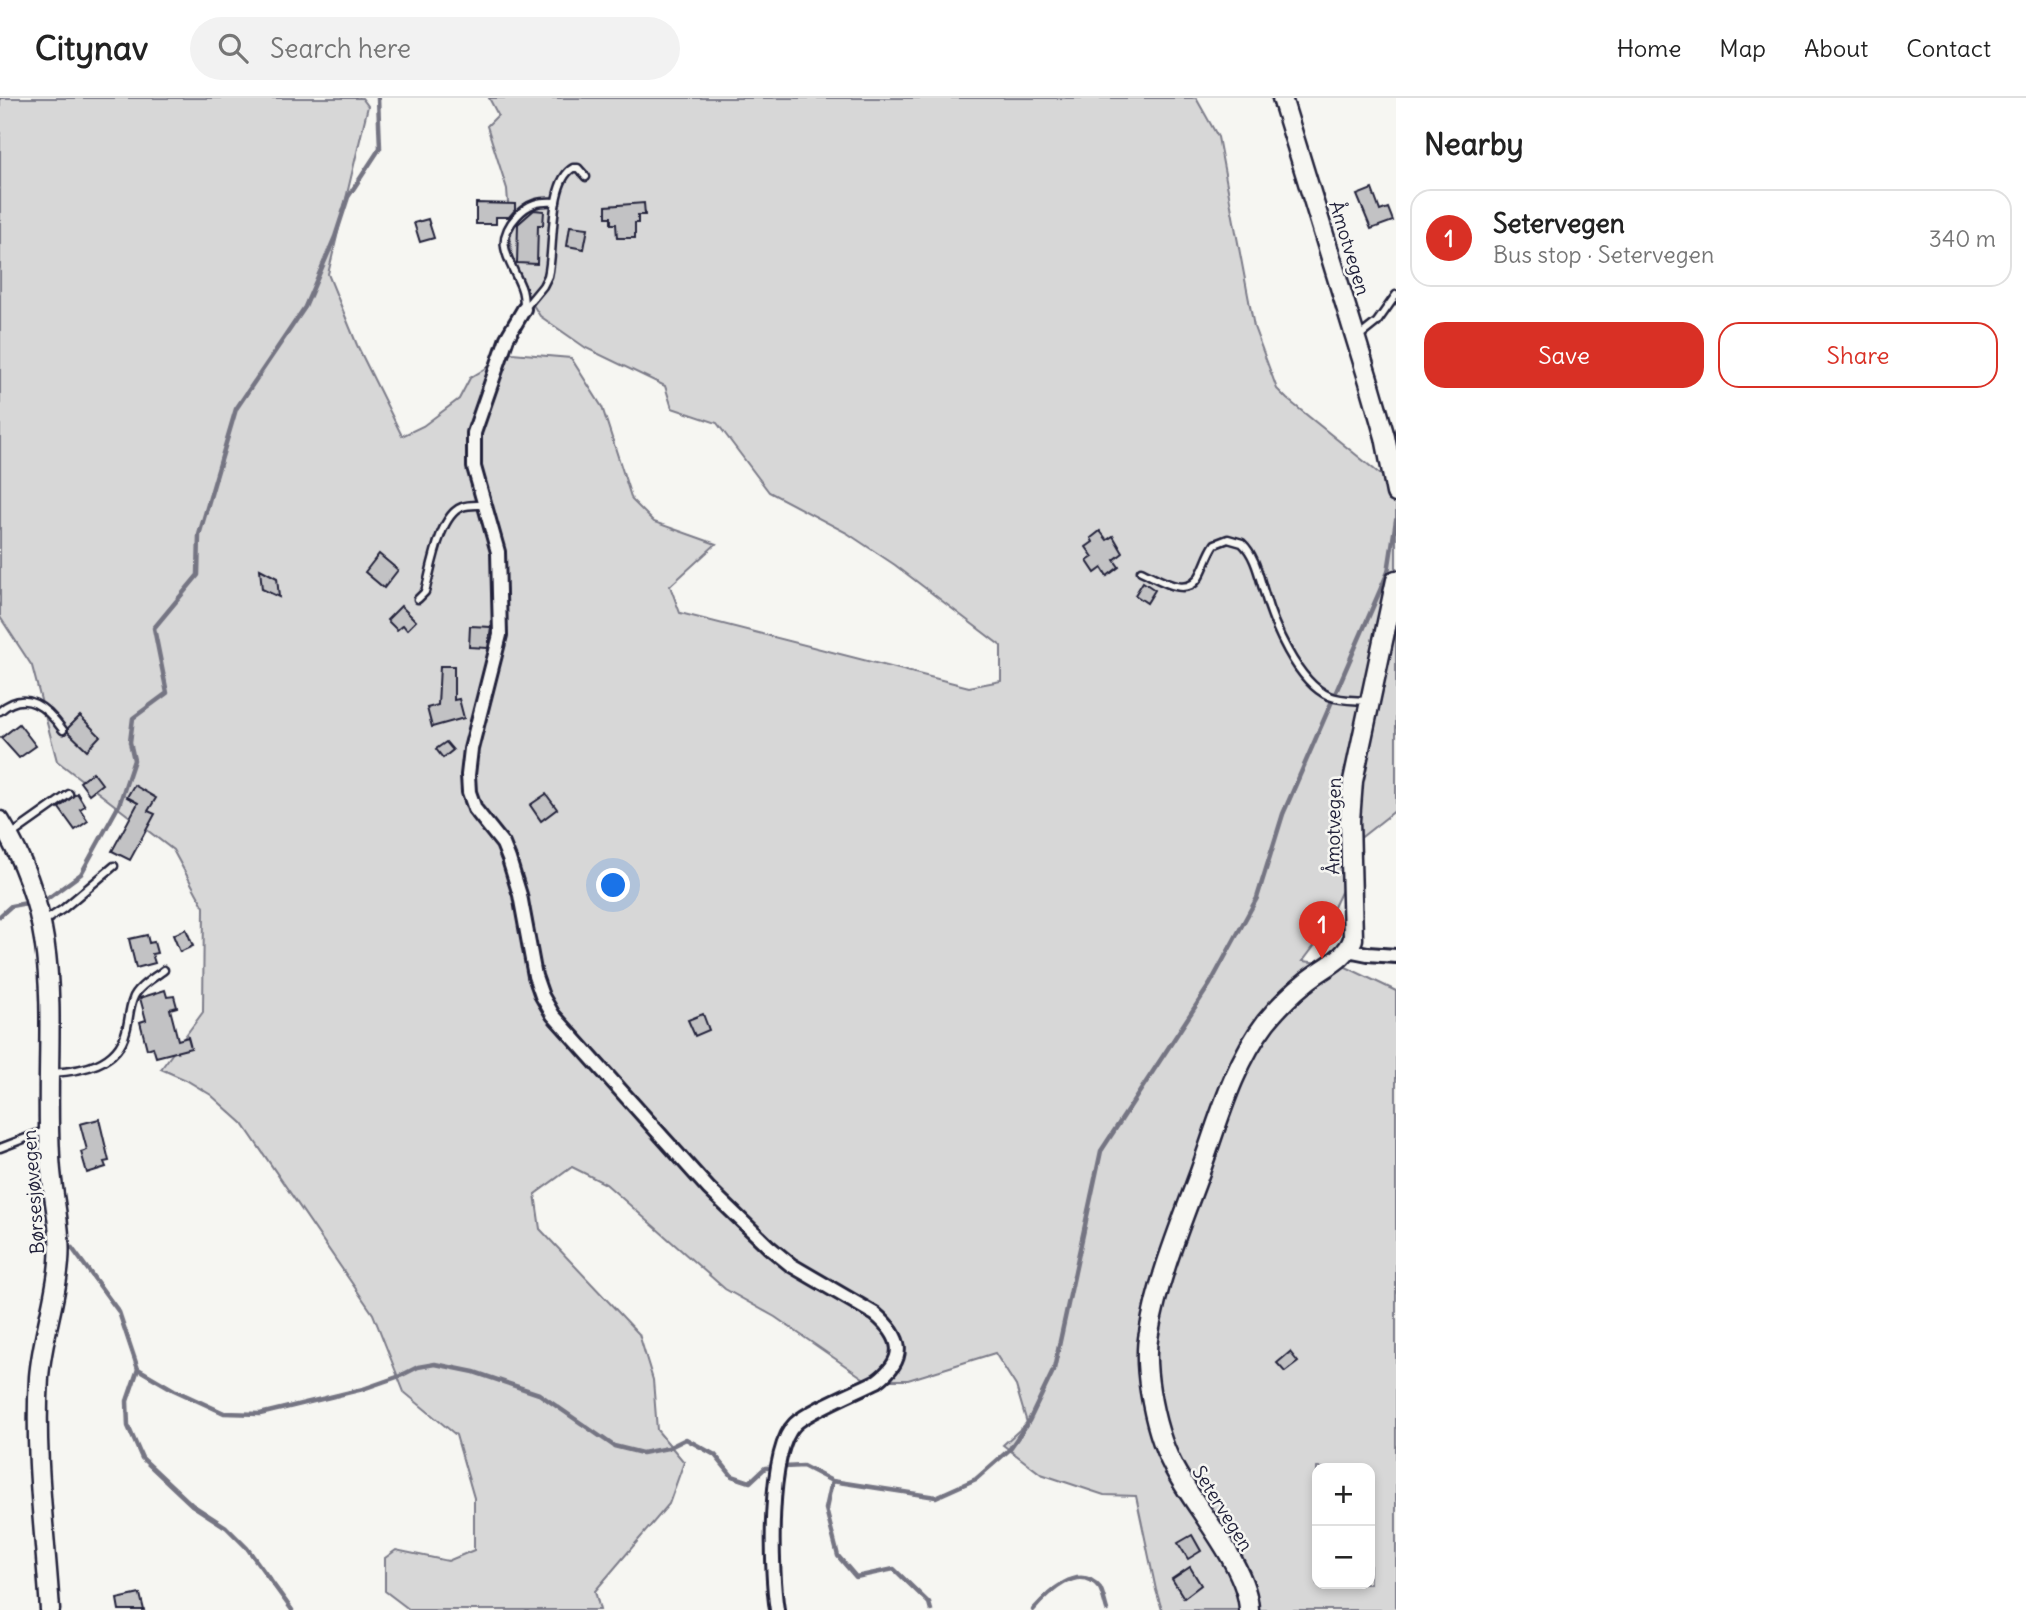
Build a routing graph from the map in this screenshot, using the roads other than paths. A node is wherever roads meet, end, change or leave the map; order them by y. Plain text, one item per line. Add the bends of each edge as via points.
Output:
1 (1282, 98) edge
2 (586, 177) dead end
3 (556, 202) junction
4 (1396, 295) edge
5 (524, 309) junction
6 (1356, 340) junction
7 (1396, 493) edge
8 (484, 505) junction
9 (1141, 571) dead end
10 (1396, 580) edge
11 (418, 599) dead end
12 (1368, 701) junction
13 (0, 711) edge
14 (63, 730) dead end
15 (69, 794) dead end
16 (5, 828) edge
17 (114, 866) dead end
18 (37, 907) junction
19 (1348, 950) junction
20 (1396, 956) edge
21 (164, 970) dead end
22 (50, 1073) junction
23 (49, 1129) junction
24 (0, 1148) edge
25 (50, 1610) edge
26 (777, 1610) edge
27 (1249, 1610) edge

1 - 6 main road, Åmotvegen
2 - 3 lane via 578,168 570,169
3 - 5 lane via 548,276
3 - 5 lane via 532,204 506,232 507,258 522,287
4 - 6 lane via 1377,322
5 - 8 street via 507,338 474,433 474,467
6 - 7 main road, Åmotvegen
8 - 11 lane via 463,506 450,515 425,592
8 - 26 street via 498,552 500,635 471,749 469,792 475,809 509,859 542,996 561,1024 709,1189 792,1265 875,1314 897,1342 897,1356 886,1374 800,1420 782,1444 772,1544
9 - 12 lane via 1187,587 1196,582 1214,544 1228,539 1242,543 1254,563 1270,613 1303,673 1328,695
10 - 12 main road, Åmotvegen
12 - 19 main road, Åmotvegen via 1351,800 1354,930
13 - 14 lane via 27,701 49,712
15 - 16 lane
16 - 18 main road, Børsesjøvegen
17 - 18 lane via 63,909
18 - 22 main road, Børsesjøvegen via 50,977
19 - 20 street
19 - 27 main road, Setervegen via 1287,998 1249,1050 1173,1247 1149,1332 1148,1380 1164,1446 1229,1557 1247,1594
21 - 22 lane via 133,998 126,1034 112,1055 88,1068
22 - 23 main road, Børsesjøvegen
23 - 24 lane
23 - 25 main road, Børsesjøvegen via 60,1246 39,1377

